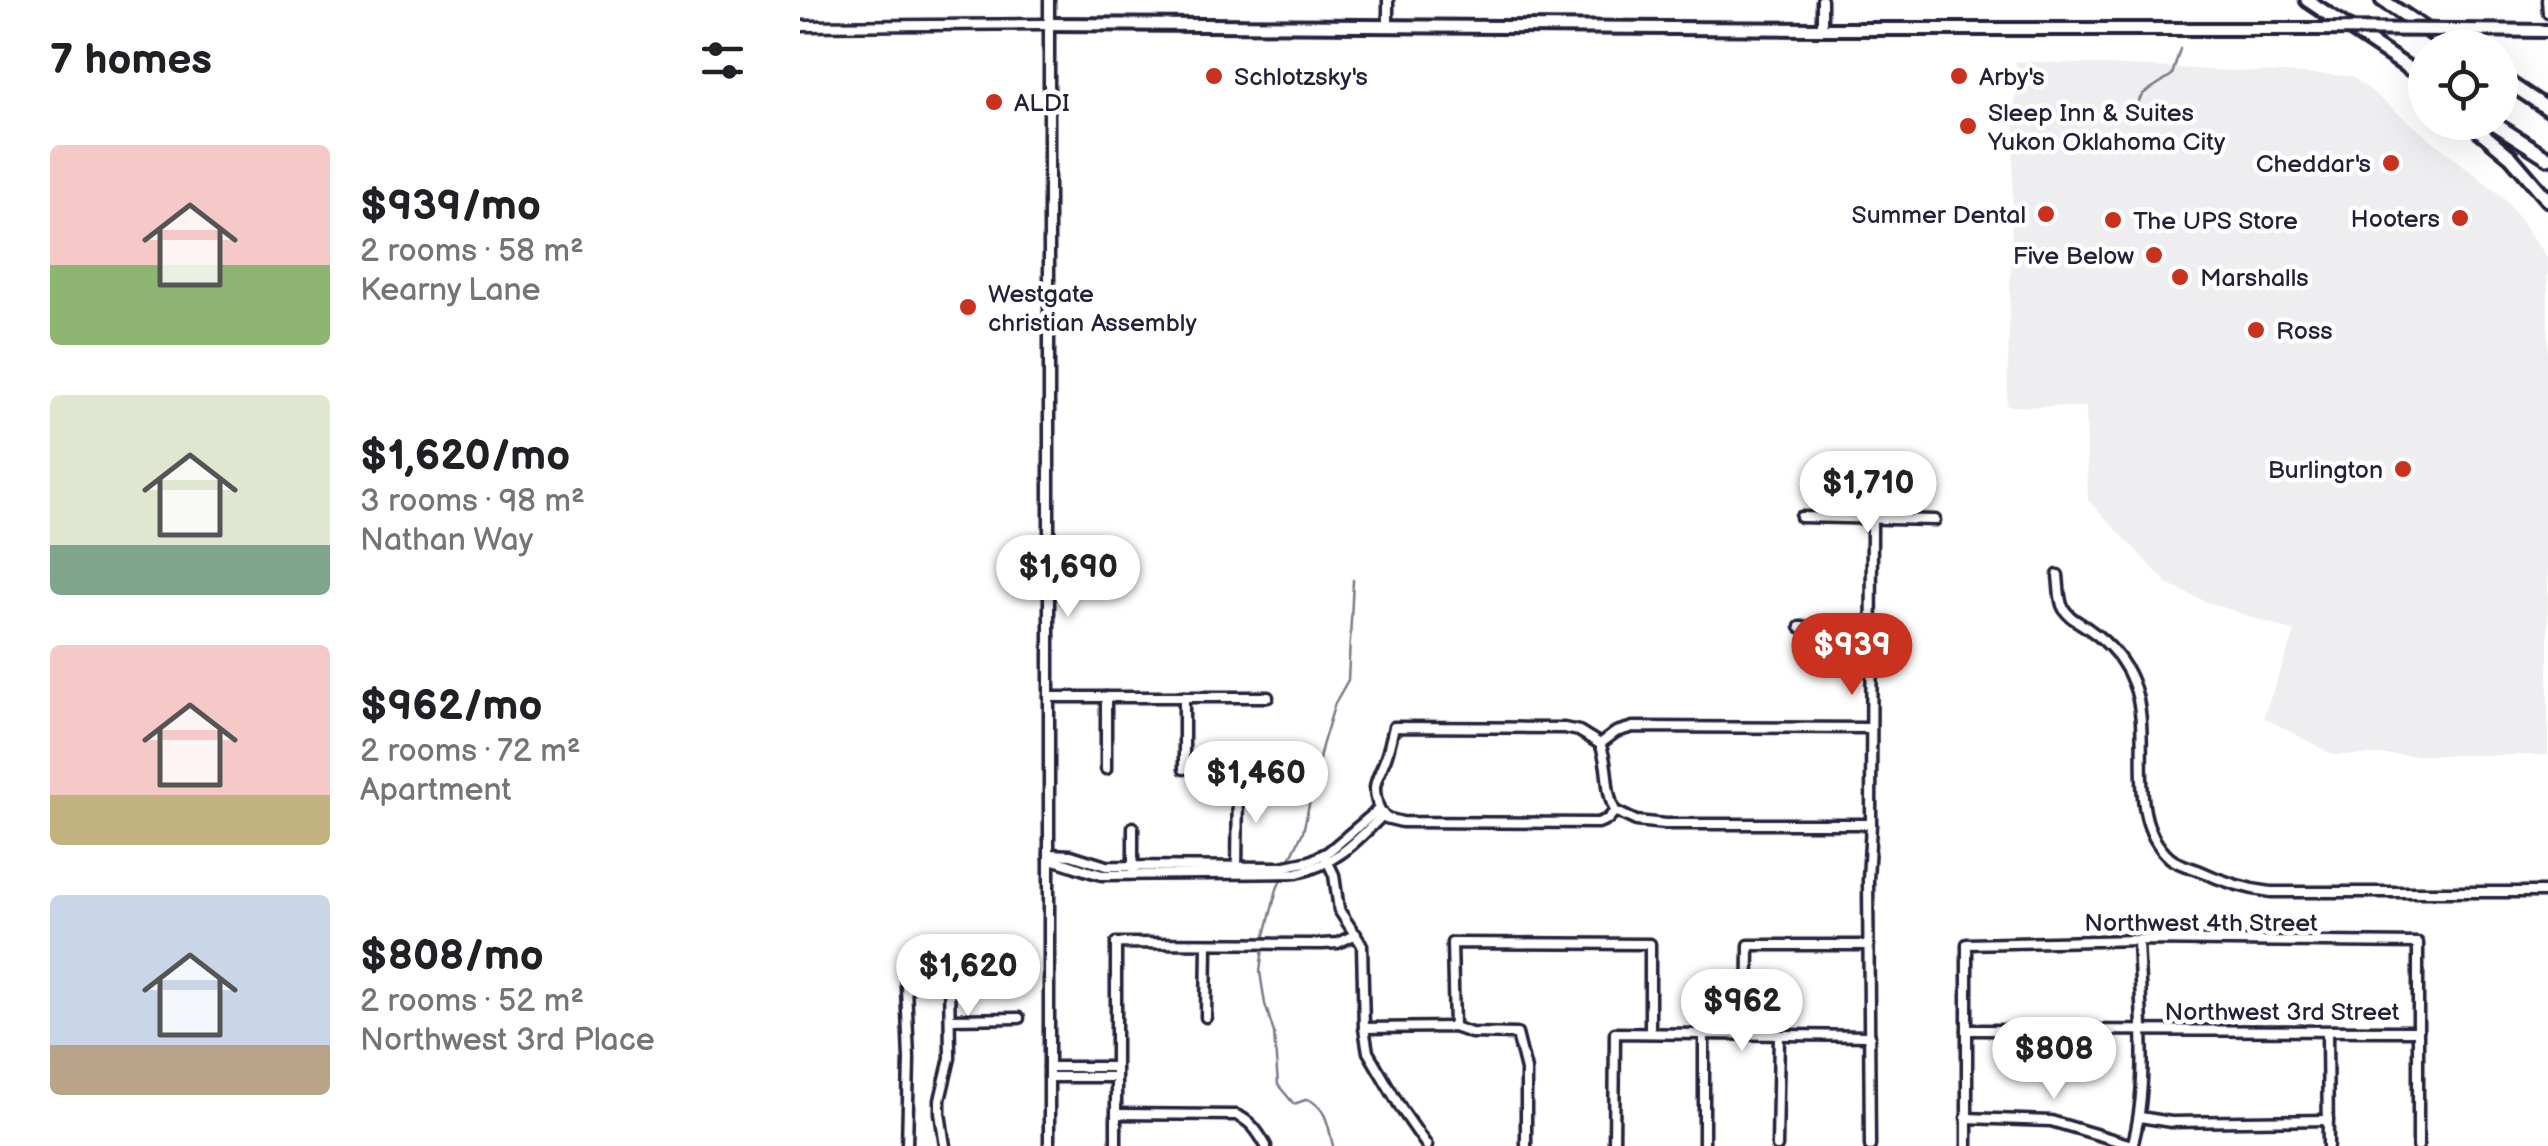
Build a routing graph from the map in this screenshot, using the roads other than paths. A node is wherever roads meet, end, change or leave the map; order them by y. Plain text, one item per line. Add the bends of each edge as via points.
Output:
1 (1049, 0) edge
2 (1388, 0) edge
3 (1822, 0) edge
4 (2307, 0) edge
5 (2382, 0) edge
6 (2547, 0) edge
7 (2548, 14) edge
8 (1049, 24) junction
9 (800, 26) edge
10 (1388, 26) junction
11 (1822, 29) junction
12 (2427, 30) edge
13 (2548, 31) edge
14 (2376, 48) junction
15 (2408, 69) edge
16 (2408, 75) edge
17 (2518, 90) edge
18 (2548, 109) edge
19 (2518, 139) edge
20 (2491, 140) edge
21 (2548, 158) edge
22 (2548, 200) edge
23 (1801, 517) dead end
24 (1872, 518) junction
25 (1935, 520) dead end
26 (2058, 574) dead end
27 (1800, 626) dead end
28 (1872, 627) junction
29 (1049, 697) junction
30 (1106, 697) junction
31 (1184, 697) junction
32 (1268, 697) dead end
33 (1871, 728) junction
34 (1600, 744) junction
35 (1106, 769) dead end
36 (1184, 769) dead end
37 (1244, 771) dead end
38 (1616, 811) junction
39 (1381, 812) junction
40 (1871, 824) junction
41 (1133, 826) dead end
42 (1049, 857) junction
43 (1326, 858) junction
44 (1133, 870) junction
45 (1237, 871) junction
46 (2548, 892) edge
47 (1356, 934) junction
48 (2138, 940) junction
49 (1207, 944) junction
50 (1869, 946) junction
51 (1206, 1017) dead end
52 (1018, 1018) dead end
53 (950, 1019) junction
54 (1454, 1027) junction
55 (1364, 1028) junction
56 (1967, 1030) junction
57 (2417, 1031) junction
58 (1650, 1032) junction
59 (2142, 1032) junction
60 (2328, 1032) junction
61 (1704, 1035) junction
62 (1748, 1035) junction
63 (1779, 1035) junction
64 (1870, 1036) junction
65 (1049, 1072) junction
66 (1115, 1072) junction
67 (1116, 1114) junction
68 (2140, 1117) junction
69 (1966, 1118) junction
70 (2328, 1120) junction
71 (2132, 1145) edge
72 (907, 1146) edge
73 (945, 1146) edge
74 (1049, 1146) edge
75 (1116, 1146) edge
76 (1266, 1146) edge
77 (1427, 1146) edge
78 (1526, 1146) edge
79 (1614, 1146) edge
80 (1704, 1146) edge
81 (1778, 1146) edge
82 (1870, 1146) edge
83 (1966, 1146) edge
84 (2328, 1146) edge
85 (2418, 1146) edge

1 - 8 street
2 - 10 street
3 - 11 street
4 - 14 highway
5 - 12 highway
6 - 7 street
8 - 9 street
8 - 10 main road
8 - 29 street
10 - 11 main road
11 - 13 main road, bridge
14 - 15 highway
14 - 16 highway
17 - 18 highway
19 - 21 highway
20 - 22 highway
23 - 24 street
24 - 25 street
24 - 28 street
26 - 46 street via 2062,605 2109,646 2133,683 2143,730 2144,812 2171,859 2271,892
27 - 28 street
28 - 33 street
29 - 30 street
29 - 42 street
30 - 31 street
30 - 35 street
31 - 32 street
31 - 36 street
33 - 34 street via 1633,727
33 - 40 street
34 - 38 street
34 - 39 street via 1564,728 1394,727 1375,779
37 - 45 street via 1238,782
38 - 39 street via 1598,823 1402,822
38 - 40 street via 1665,824
39 - 43 street
40 - 50 street
41 - 44 street
42 - 44 street via 1102,875
42 - 65 street
43 - 45 street
43 - 47 street via 1339,910
44 - 45 street
47 - 49 street via 1338,943
47 - 55 street via 1362,945
48 - 56 street, Northwest 4th Street via 1967,944
48 - 57 street, Northwest 4th Street via 2418,943
48 - 59 street
49 - 51 street
49 - 66 street via 1116,943
50 - 62 street via 1748,944
50 - 64 street
52 - 53 street
53 - 72 street via 948,958 932,944 911,950 905,962
53 - 73 street via 940,1100
54 - 55 street
54 - 58 street via 1452,943 1650,944
54 - 78 street via 1517,1034 1526,1070
55 - 77 street via 1368,1052
56 - 59 street, Northwest 3rd Street
56 - 69 street
57 - 60 street, Northwest 3rd Street
57 - 85 street
58 - 61 street
58 - 79 street via 1615,1033
59 - 60 street, Northwest 3rd Street
59 - 68 street
60 - 70 street
61 - 62 street
61 - 80 street
62 - 63 street
63 - 64 street
63 - 81 street
64 - 82 street
65 - 66 street
65 - 74 street
66 - 67 street
67 - 75 street
67 - 76 street via 1236,1114
68 - 70 street
68 - 71 street
69 - 71 street via 2051,1121
69 - 83 street
70 - 84 street

